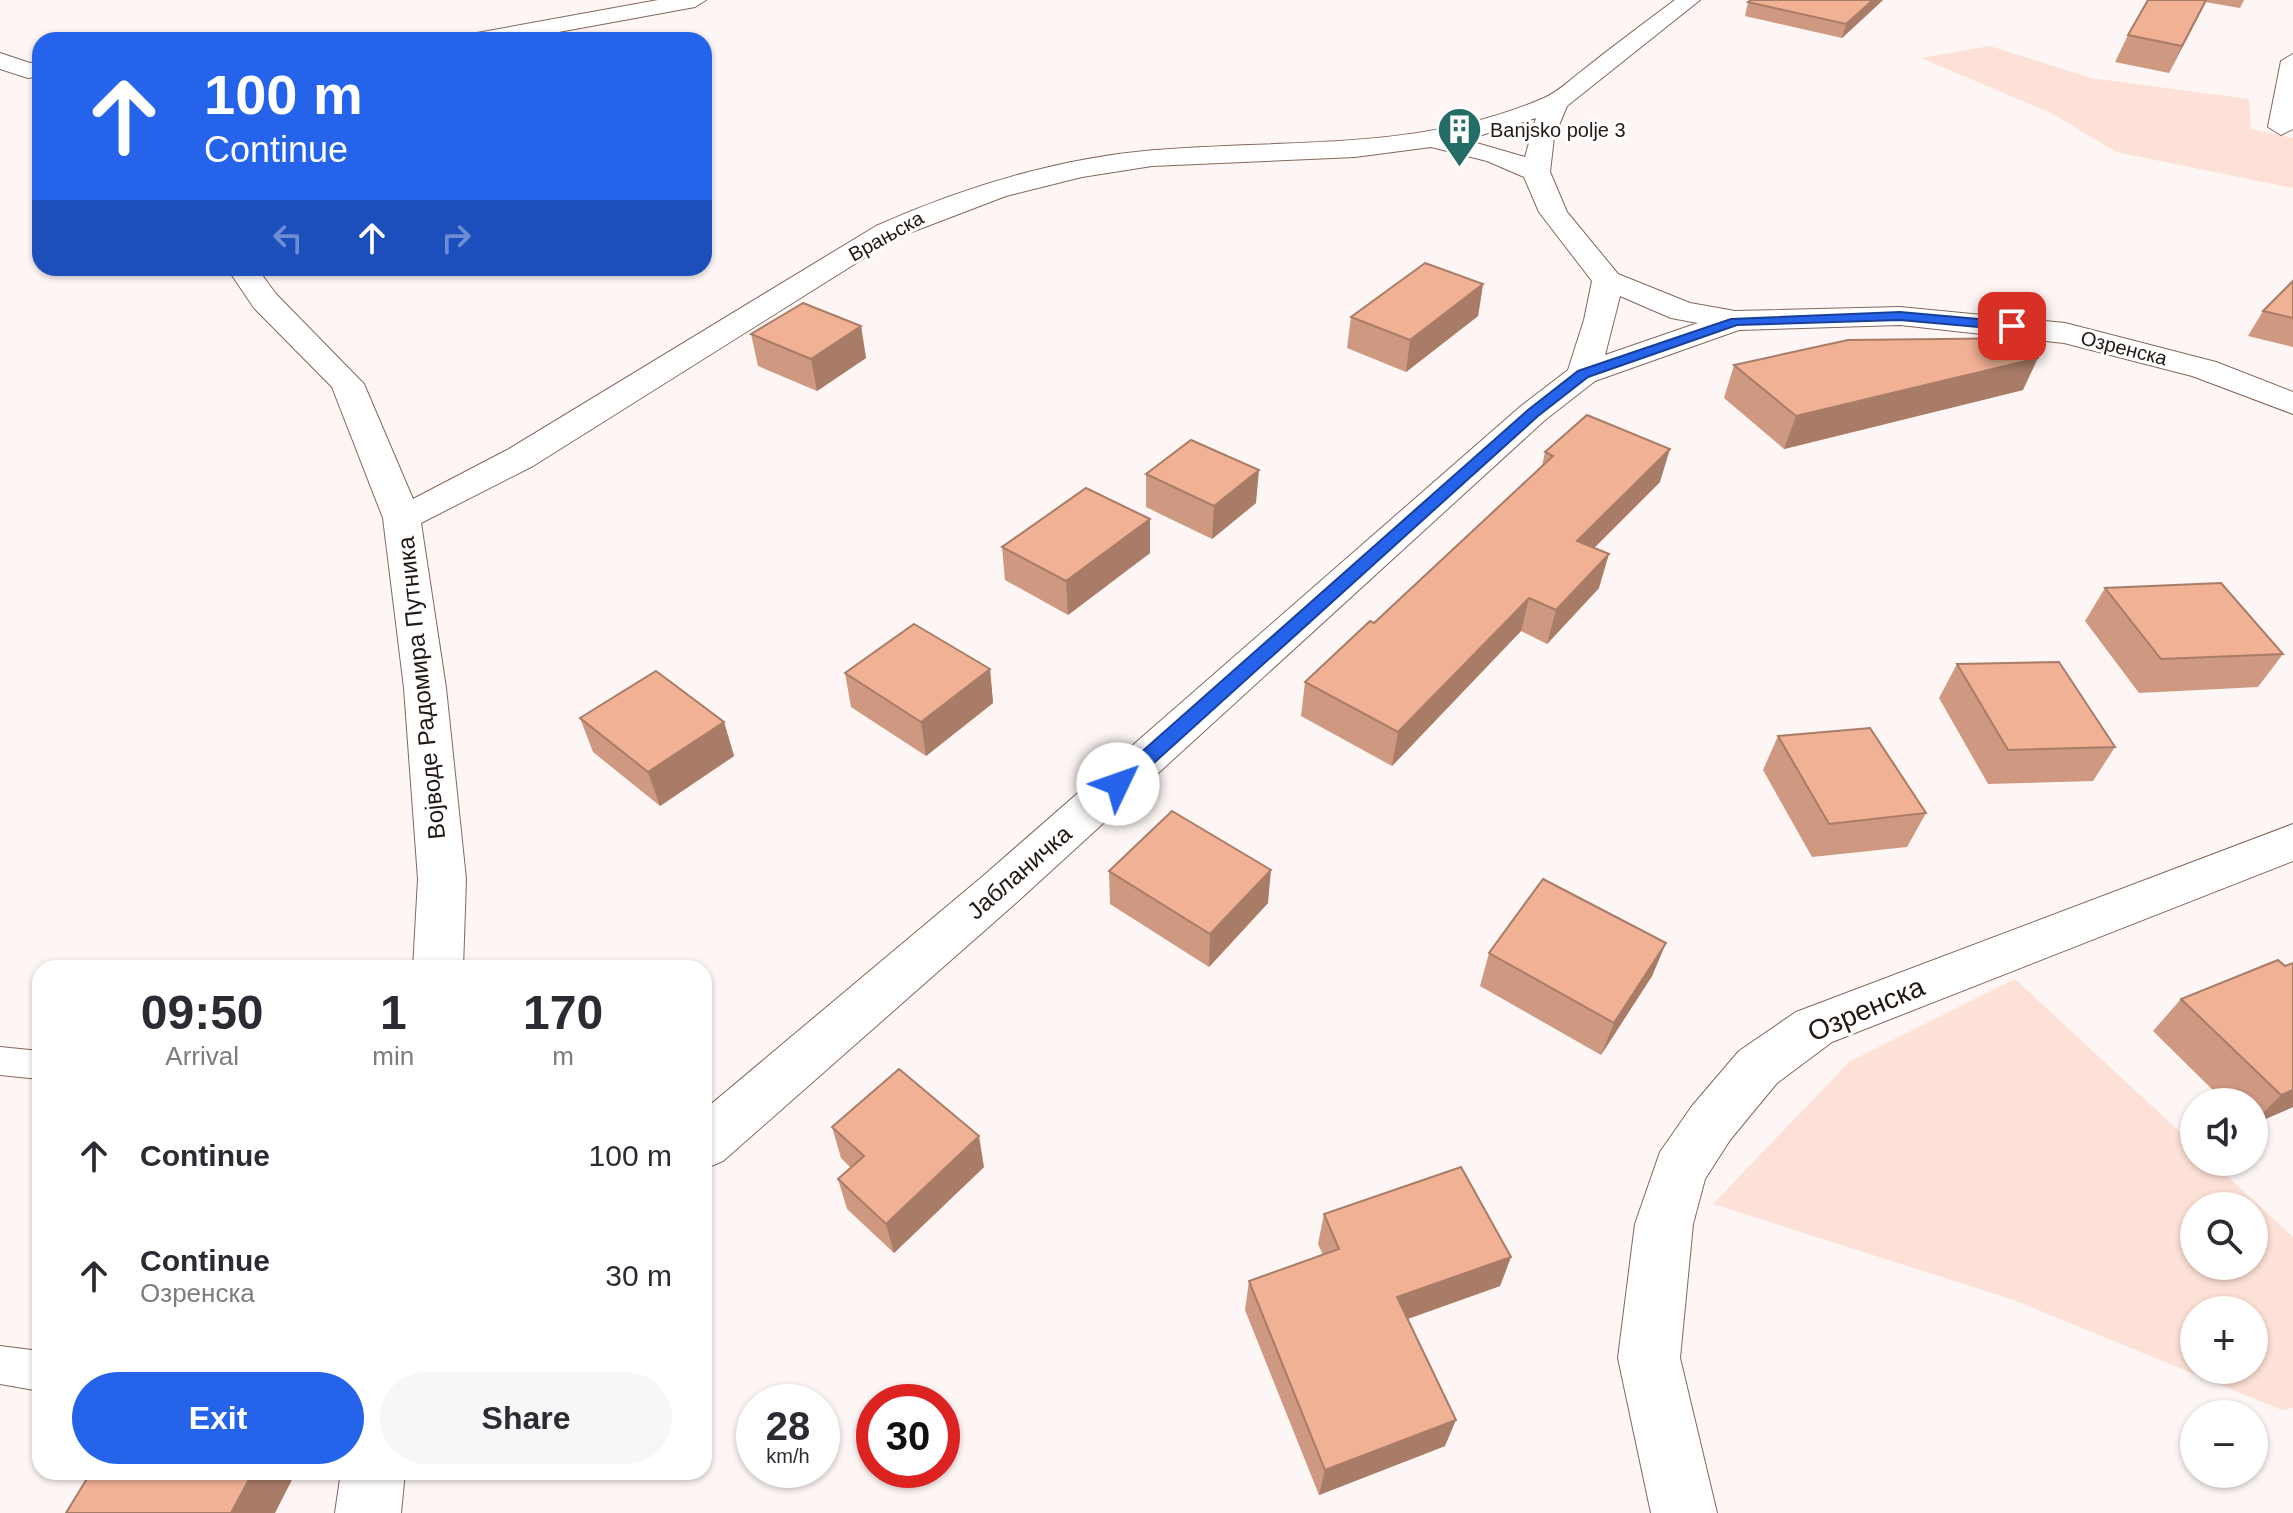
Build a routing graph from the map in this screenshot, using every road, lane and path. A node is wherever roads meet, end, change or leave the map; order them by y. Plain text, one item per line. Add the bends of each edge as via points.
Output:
1 (695, 0) edge
2 (1689, 0) edge
3 (521, 32) edge
4 (0, 60) edge
5 (2293, 61) edge
6 (32, 72) edge
7 (1556, 102) junction
8 (2281, 127) dead end
9 (1432, 140) junction
10 (1536, 172) junction
11 (248, 276) edge
12 (1607, 280) junction
13 (1735, 321) junction
14 (1583, 374) junction
15 (2293, 404) edge
16 (402, 518) junction
17 (2293, 842) edge
18 (438, 960) edge
19 (0, 1061) edge
20 (32, 1064) edge
21 (712, 1137) edge
22 (0, 1365) edge
23 (32, 1370) edge
24 (372, 1480) edge
25 (368, 1513) edge
26 (1684, 1513) edge

1 - 3 street
2 - 7 street
4 - 6 street
5 - 8 street
7 - 9 street
7 - 10 street via 1541,137
9 - 10 street via 1496,155
9 - 16 street, Врањска via 1114,163 986,191 940,207 886,232 520,458
10 - 12 street, Озренска via 1560,222
11 - 16 street, Војводе Радомира Путника via 265,301 347,384
12 - 13 street, Озренска via 1682,311
12 - 14 street
13 - 14 street, Јабланичка
13 - 15 street, Озренска via 1900,316 2065,333 2204,369
14 - 21 street, Јабланичка
16 - 18 street, Војводе Радомира Путника via 425,688 442,879
17 - 26 street, Озренска via 1814,1027 1758,1067 1680,1170 1664,1224 1649,1358
19 - 20 lane
22 - 23 lane
24 - 25 street

